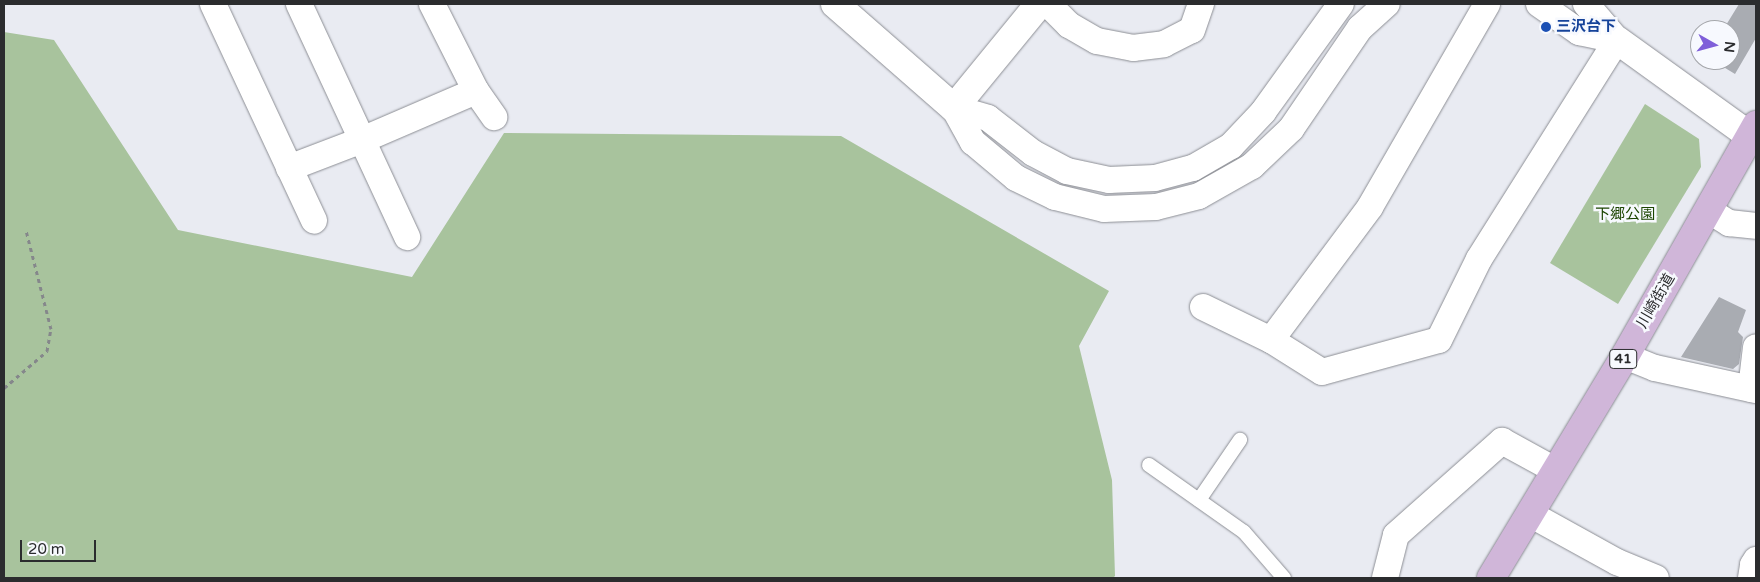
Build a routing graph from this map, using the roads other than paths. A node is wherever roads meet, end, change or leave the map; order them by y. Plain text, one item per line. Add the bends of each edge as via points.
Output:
1 (213, 4) edge
2 (299, 4) edge
3 (432, 4) edge
4 (835, 4) edge
5 (1039, 4) edge
6 (1048, 4) edge
7 (1201, 4) edge
8 (1342, 4) edge
9 (1387, 4) edge
10 (1487, 4) edge
11 (1539, 4) edge
12 (1586, 4) edge
13 (1617, 40) junction
14 (476, 91) junction
15 (954, 108) junction
16 (494, 117) dead end
17 (1753, 130) edge
18 (362, 140) junction
19 (288, 168) junction
20 (1708, 210) junction
21 (314, 221) dead end
22 (1756, 226) edge
23 (407, 237) dead end
24 (1203, 307) dead end
25 (1271, 340) junction
26 (1756, 347) edge
27 (1625, 356) junction
28 (1754, 389) edge
29 (1240, 440) dead end
30 (1149, 465) dead end
31 (1555, 470) junction
32 (1199, 500) junction
33 (1530, 514) junction
34 (1756, 560) edge
35 (1284, 578) edge
36 (1385, 578) edge
37 (1491, 578) edge
38 (1656, 578) edge
39 (1751, 578) edge

1 - 19 street
2 - 18 street
3 - 14 street
4 - 15 street
5 - 15 street
6 - 7 street via 1069,25 1097,41 1133,48 1164,44 1192,30
8 - 15 street via 1263,112 1231,146 1193,168 1155,178 1109,180 1067,171 1033,153 988,118
9 - 15 street via 1360,28 1290,129 1252,166 1199,196 1156,207 1104,209 1055,197 1024,182 973,142
10 - 25 street via 1370,208
11 - 13 street via 1579,32
12 - 13 street
13 - 17 street
13 - 25 street via 1479,259 1439,340 1322,372
14 - 16 street
14 - 18 street
17 - 20 main road, 川崎街道 / 41
18 - 19 street
18 - 23 street
19 - 21 street
20 - 22 street via 1729,223
20 - 27 main road, 川崎街道 / 41
24 - 25 street
26 - 28 street
27 - 28 street via 1655,368
27 - 31 main road, 川崎街道 / 41
29 - 32 lane
30 - 32 lane
31 - 33 main road, 川崎街道 / 41
31 - 36 street via 1502,441 1396,535
32 - 35 lane via 1244,532
33 - 37 main road, 川崎街道 / 41
33 - 38 street via 1609,557
34 - 39 street

